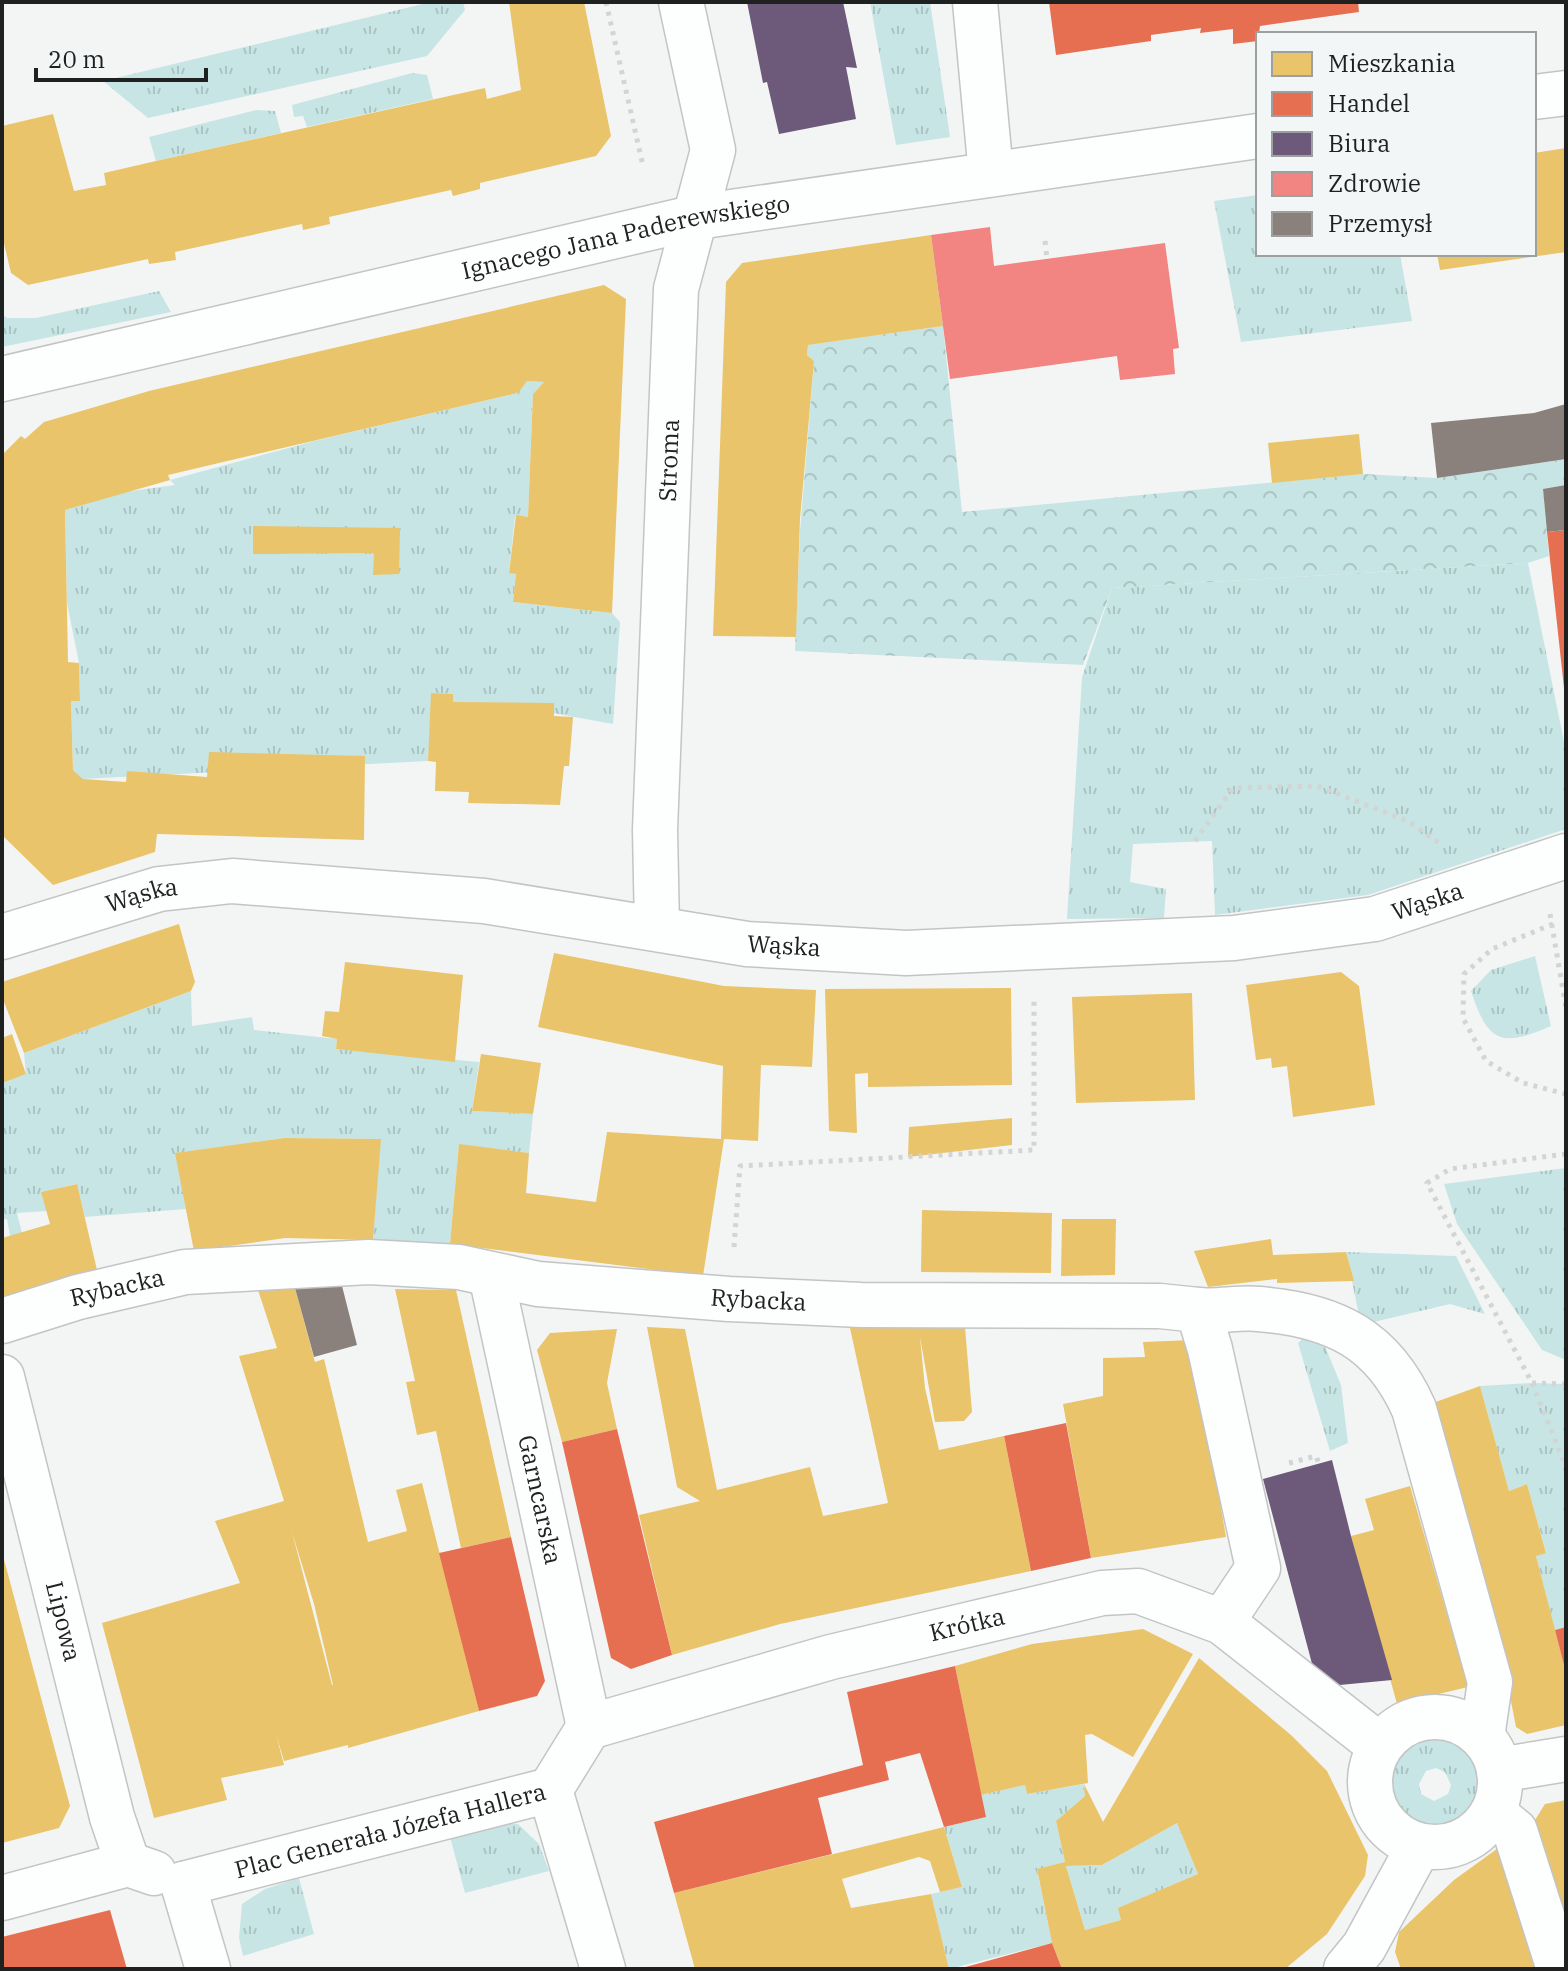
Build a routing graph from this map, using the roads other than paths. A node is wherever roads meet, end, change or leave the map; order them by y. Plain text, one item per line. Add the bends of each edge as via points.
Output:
1 (681, 2) edge
2 (975, 2) edge
3 (1566, 93) edge
4 (1536, 97) edge
5 (1256, 136) edge
6 (991, 174) junction
7 (697, 217) junction
8 (2, 379) edge
9 (1551, 861) edge
10 (657, 928) junction
11 (2, 937) edge
12 (491, 1275) junction
13 (1198, 1310) junction
14 (2, 1321) edge
15 (2, 1377) edge
16 (17, 1504) edge
17 (1222, 1622) junction
18 (589, 1727) junction
19 (1380, 1746) junction
20 (1490, 1754) junction
21 (1566, 1759) edge
22 (550, 1790) junction
23 (1493, 1813) junction
24 (1419, 1846) junction
25 (128, 1864) junction
26 (183, 1884) junction
27 (2, 1898) edge
28 (1360, 1962) edge
29 (208, 1969) edge
30 (603, 1969) edge
31 (1559, 1969) edge

1 - 7 street, Stroma via 713,150
2 - 6 street
3 - 4 street
5 - 6 street, Ignacego Jana Paderewskiego
6 - 7 street, Ignacego Jana Paderewskiego
7 - 8 street, Ignacego Jana Paderewskiego
7 - 10 street, Stroma via 676,289 655,814
9 - 10 street, Wąska via 1375,919 1244,937 906,953 747,944
10 - 11 street, Wąska via 484,901 232,881 159,889
12 - 13 street, Rybacka via 538,1284 729,1299
12 - 14 street, Rybacka via 459,1267 369,1262 185,1272
12 - 18 street, Garncarska
13 - 17 street via 1258,1568
13 - 20 street, Rybacka via 1257,1309 1320,1318 1368,1342 1400,1377 1414,1409 1490,1682
15 - 16 street, Lipowa
16 - 25 street, Lipowa
17 - 18 street, Krótka via 1138,1591 1102,1593 831,1657
17 - 19 street, Krótka
18 - 22 street
19 - 20 street via 1410,1722 1448,1718
19 - 24 street via 1370,1774 1372,1802 1393,1833
20 - 21 street
20 - 23 street via 1499,1793
22 - 26 street, Plac Generała Józefa Hallera
22 - 30 street, Plac Generała Józefa Hallera
23 - 24 street via 1462,1843
23 - 31 street via 1515,1831
24 - 28 street
25 - 26 street
25 - 27 street
26 - 29 street

